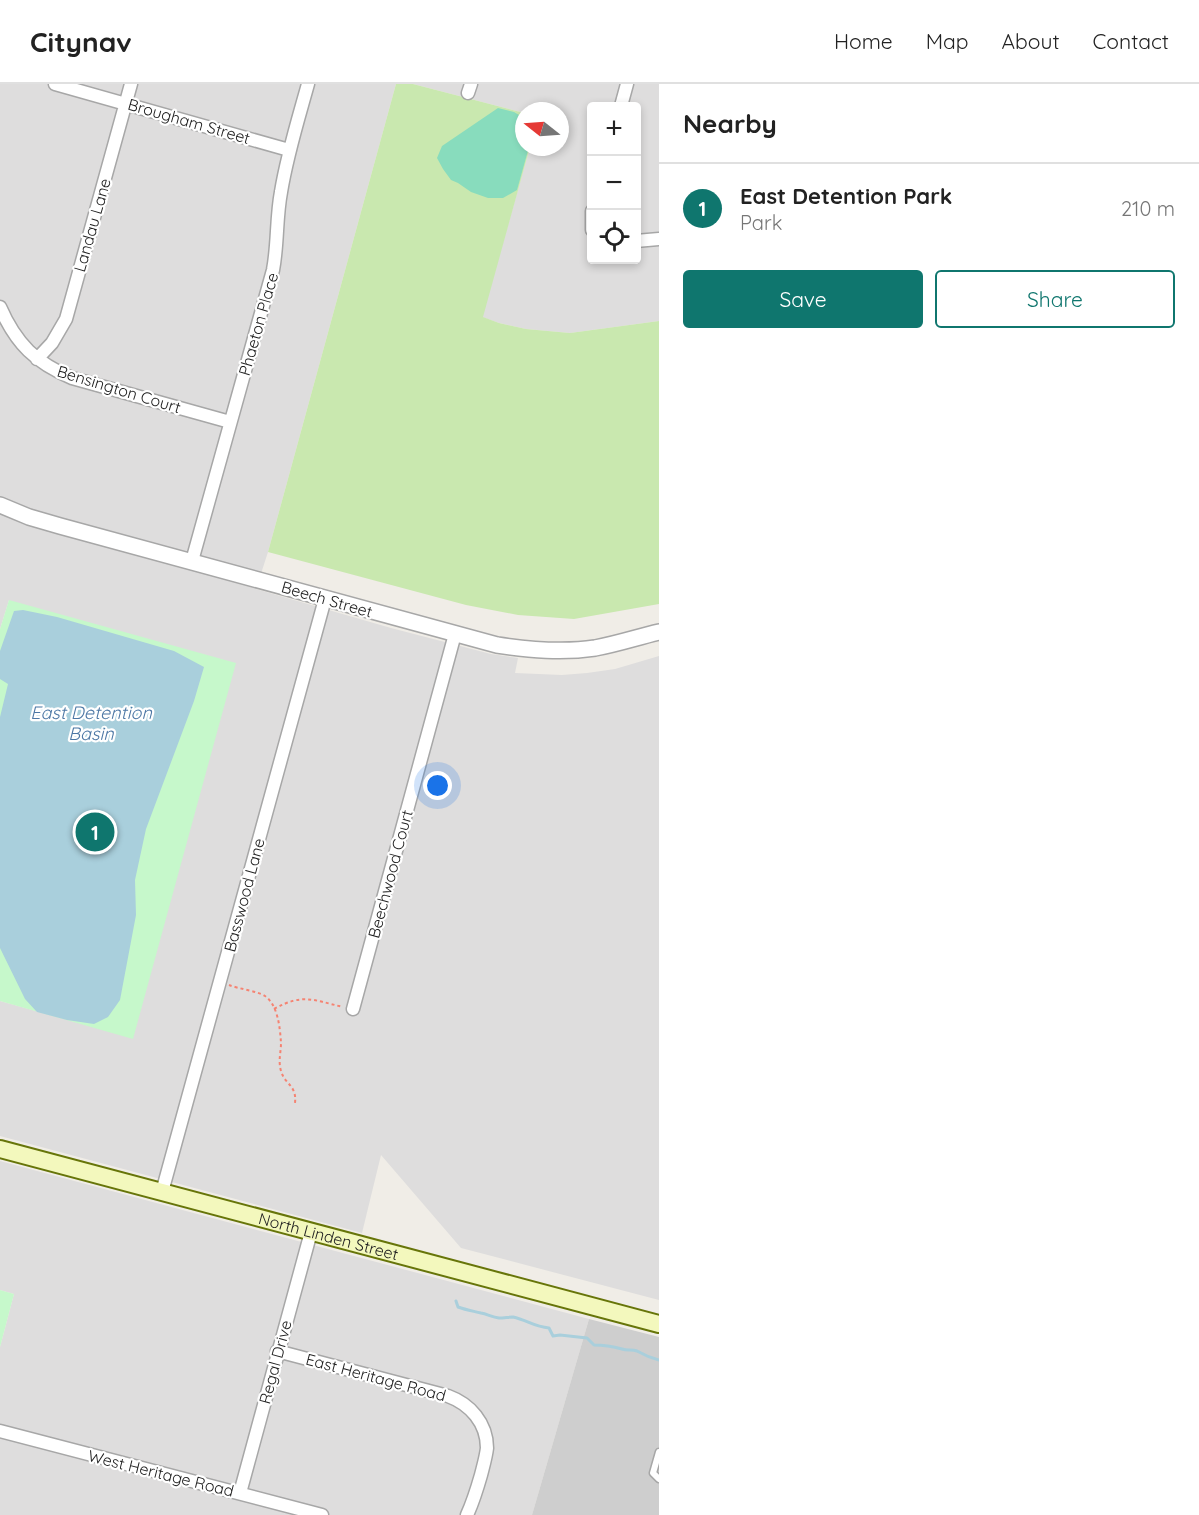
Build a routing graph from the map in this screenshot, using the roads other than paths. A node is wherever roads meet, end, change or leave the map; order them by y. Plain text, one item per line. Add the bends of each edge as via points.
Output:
1 (55, 84) edge
2 (131, 84) edge
3 (308, 84) edge
4 (627, 84) edge
5 (622, 102) edge
6 (126, 103) junction
7 (289, 150) junction
8 (659, 239) edge
9 (641, 241) edge
10 (0, 307) edge
11 (37, 358) junction
12 (230, 422) junction
13 (0, 506) edge
14 (192, 561) junction
15 (325, 598) junction
16 (659, 632) edge
17 (454, 634) junction
18 (353, 1009) road end
19 (0, 1149) edge
20 (162, 1192) junction
21 (310, 1232) junction
22 (659, 1324) edge
23 (277, 1351) junction
24 (0, 1431) edge
25 (659, 1452) edge
26 (659, 1479) edge
27 (240, 1493) junction
28 (322, 1515) edge
29 (467, 1515) edge

1 - 6 street, Brougham Street
2 - 6 street, Landau Lane
3 - 7 street, Phaeton Place
4 - 5 street
6 - 7 street, Brougham Street
6 - 11 street, Landau Lane via 66,319 52,343
7 - 12 street, Phaeton Place via 280,194 273,270
8 - 9 street
10 - 11 street, Bensington Court via 15,336
11 - 12 street, Bensington Court via 72,378
12 - 14 street, Phaeton Place
13 - 14 street, Beech Street
14 - 15 street, Beech Street
15 - 17 street, Beech Street
15 - 20 street, Basswood Lane
16 - 17 street, Beech Street via 602,646 558,651 497,645
17 - 18 street, Beechwood Court
19 - 20 main road, North Linden Street
20 - 21 main road, North Linden Street
21 - 22 main road, North Linden Street
21 - 23 street, Regal Drive
23 - 27 street, Regal Drive
23 - 29 street, East Heritage Road via 448,1396 470,1408 481,1422 486,1455
24 - 27 street, West Heritage Road
25 - 26 lane via 653,1473
27 - 28 street, West Heritage Road

